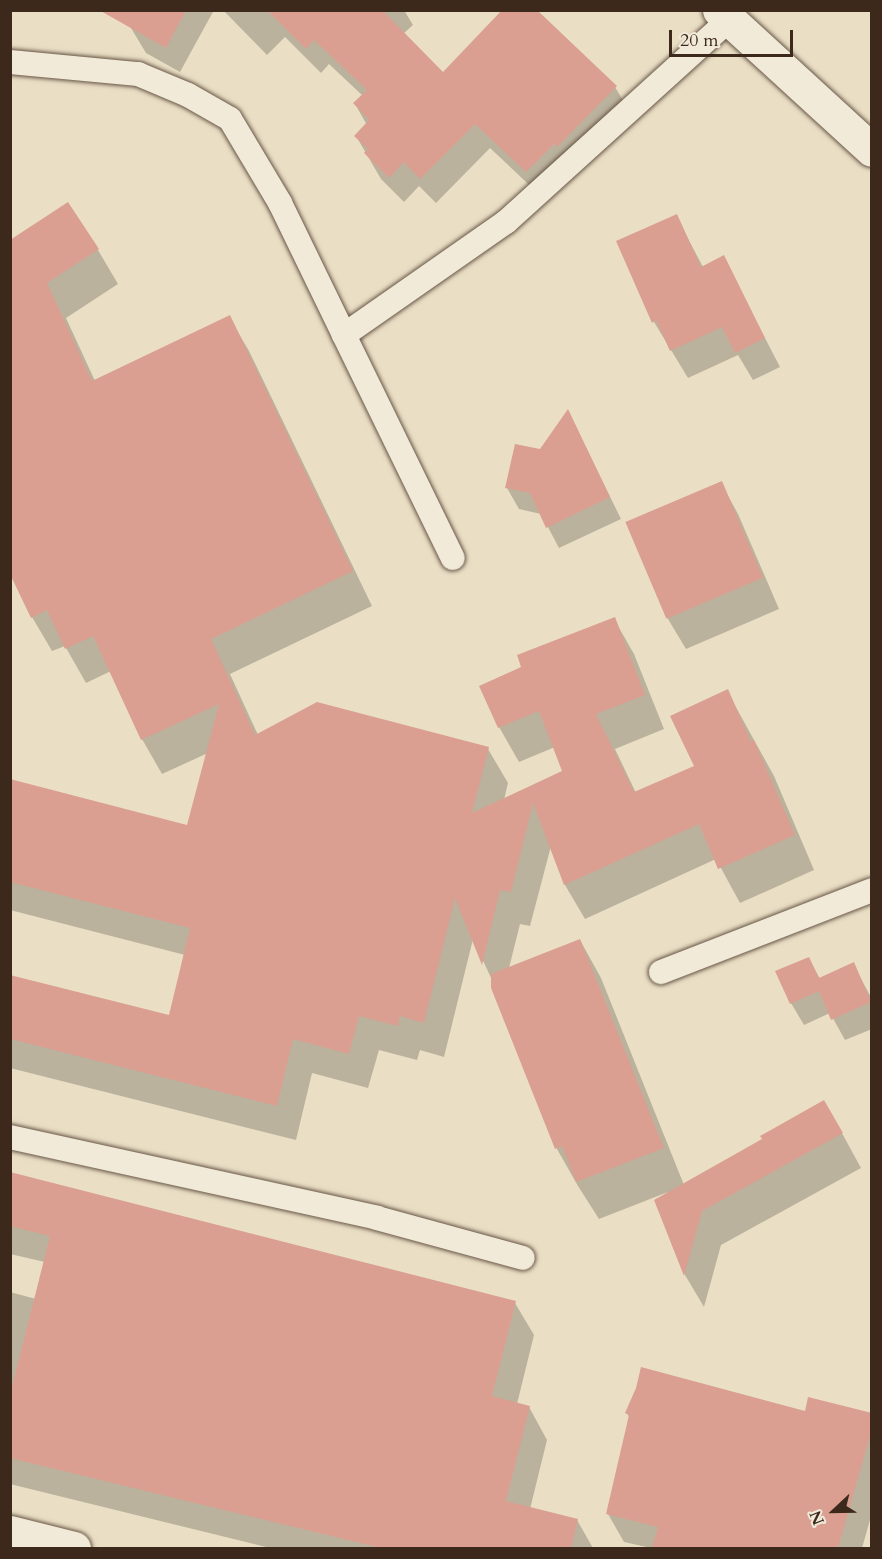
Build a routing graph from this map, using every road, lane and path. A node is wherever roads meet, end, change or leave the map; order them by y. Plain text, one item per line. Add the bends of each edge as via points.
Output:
1 (724, 15) edge
2 (10, 63) edge
3 (872, 150) edge
4 (344, 335) junction
5 (453, 558) dead end
6 (870, 894) edge
7 (661, 972) dead end
8 (10, 1137) edge
9 (523, 1258) dead end
10 (10, 1532) edge
11 (74, 1548) edge

1 - 3 street
1 - 4 lane via 506,222
2 - 4 lane via 138,74 188,95 230,119 280,203
4 - 5 lane
6 - 7 lane
8 - 9 lane via 378,1218
10 - 11 street

